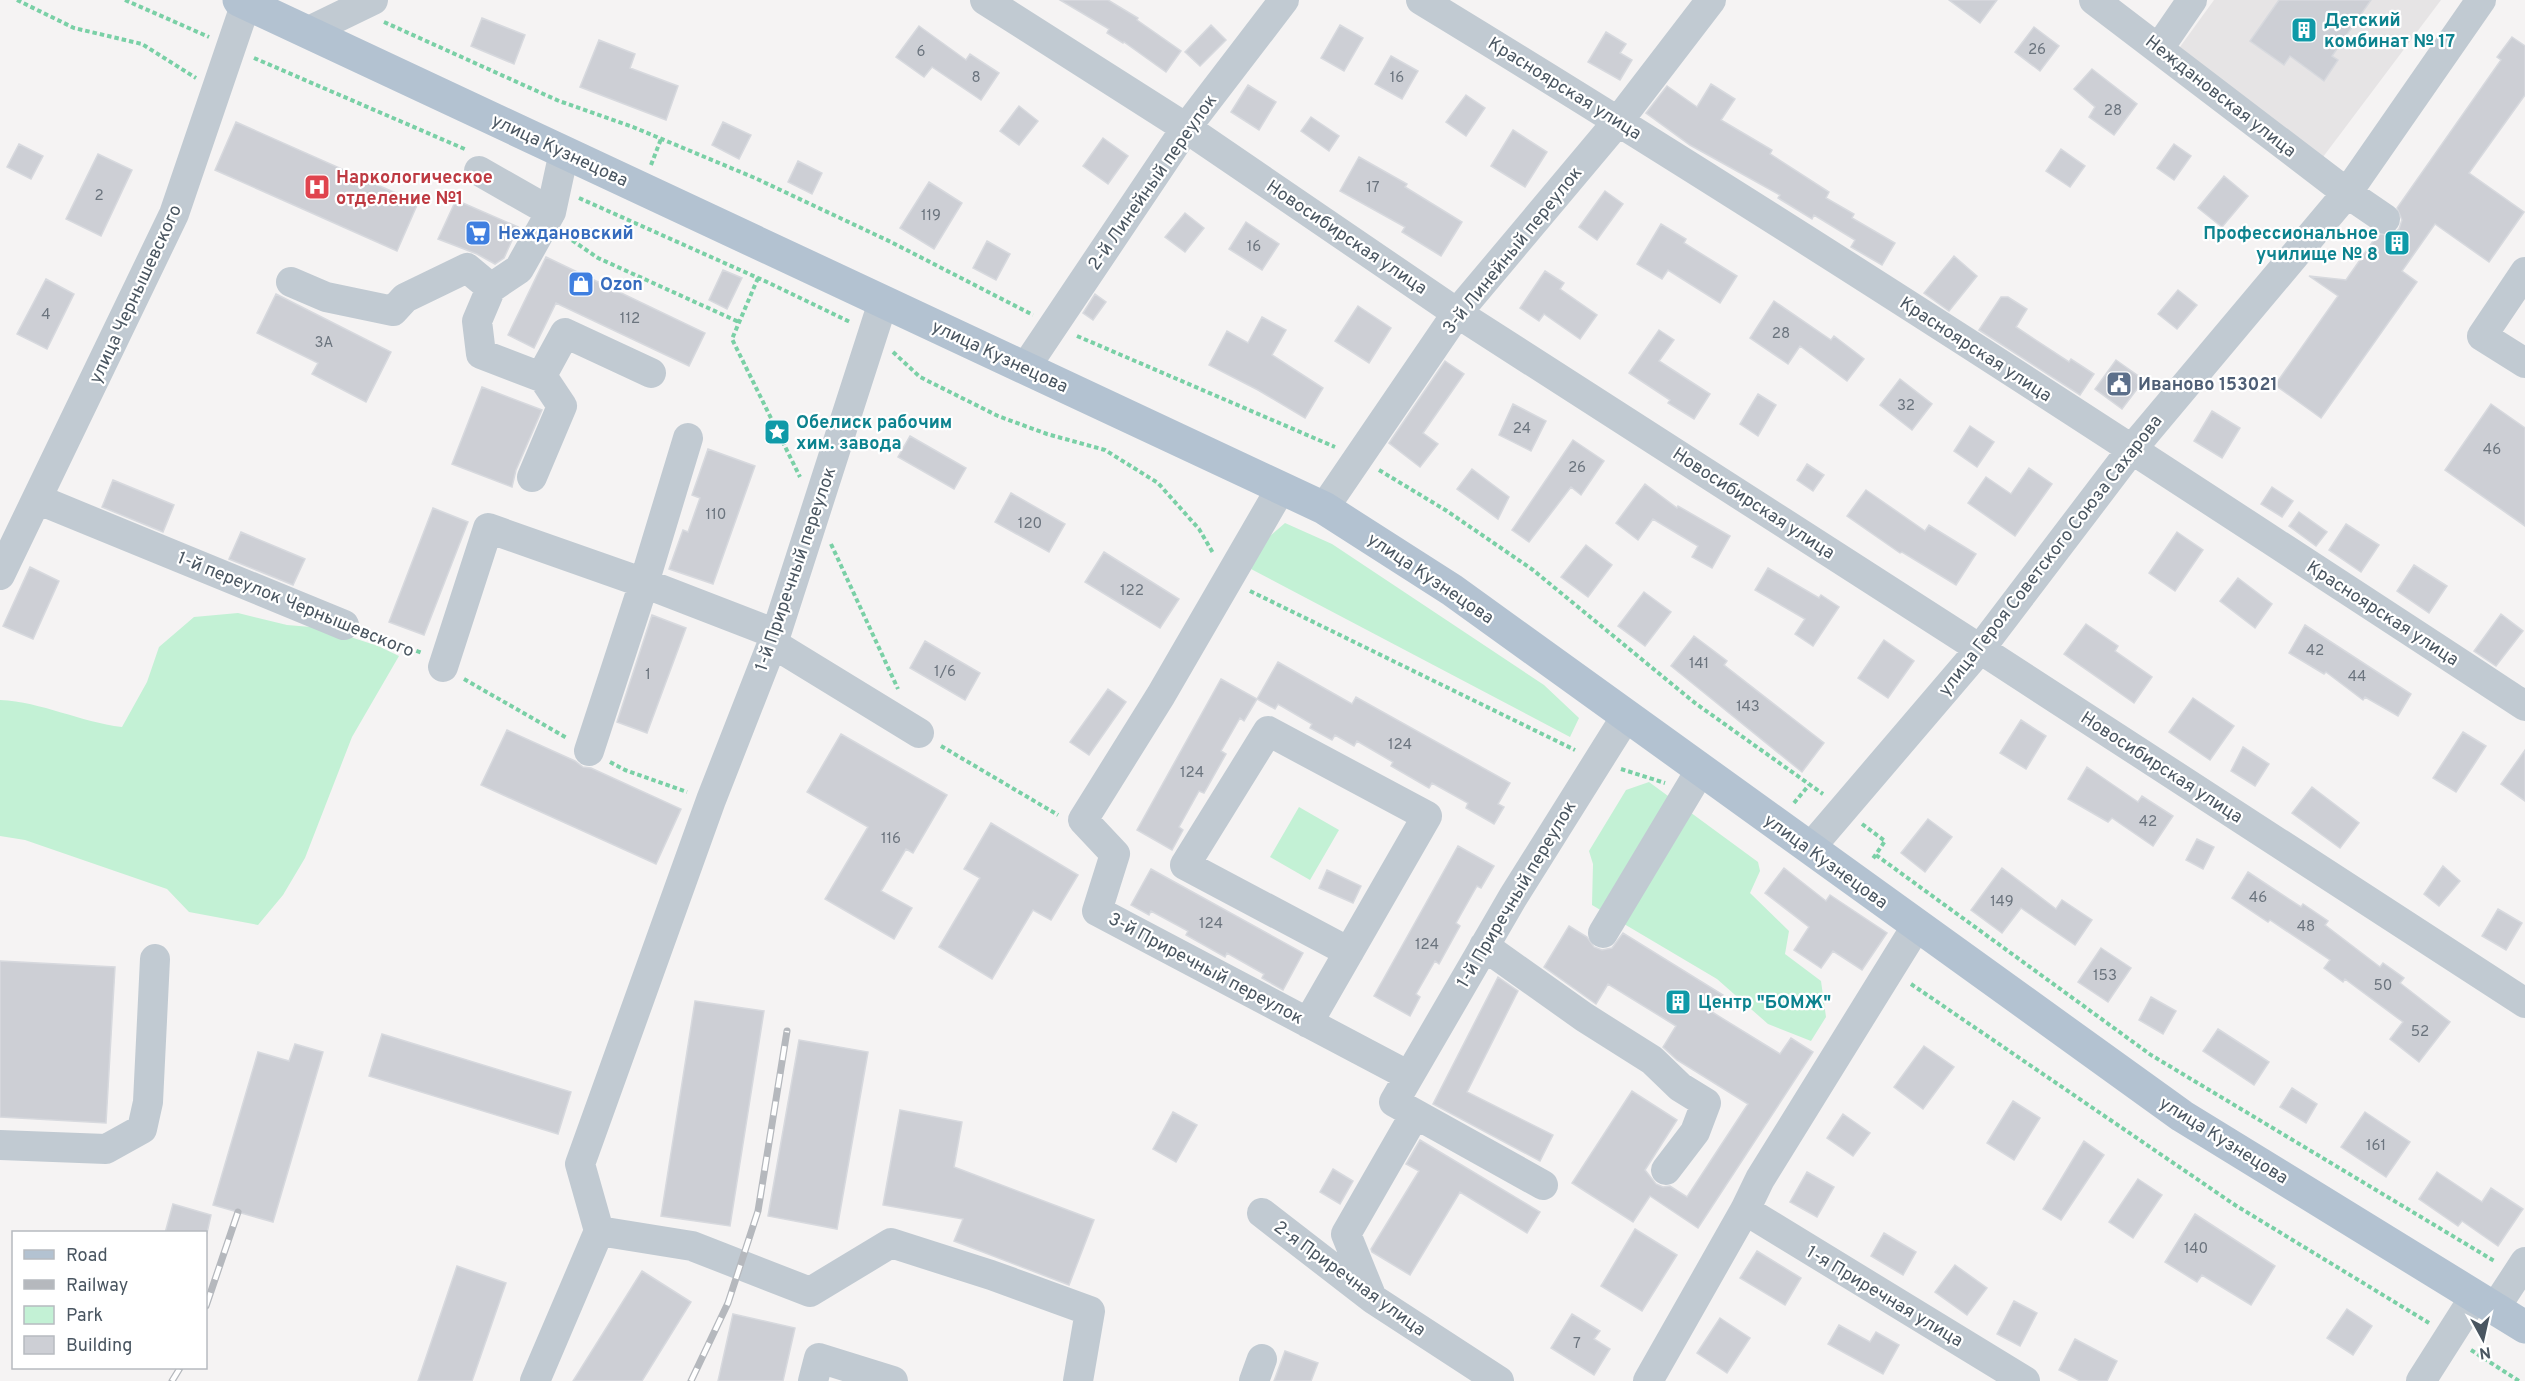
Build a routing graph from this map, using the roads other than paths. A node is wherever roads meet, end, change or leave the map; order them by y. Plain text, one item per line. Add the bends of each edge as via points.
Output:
1 (985, 0) edge
2 (1284, 0) edge
3 (1421, 0) edge
4 (1711, 0) edge
5 (2094, 0) edge
6 (2192, 0) edge
7 (2481, 0) edge
8 (242, 2) edge
9 (365, 5) edge
10 (307, 32) junction
11 (2158, 48) junction
12 (1619, 120) junction
13 (1186, 128) junction
14 (564, 152) junction
15 (474, 161) road end
16 (2347, 193) junction
17 (554, 200) junction
18 (2385, 219) dead end
19 (2525, 272) edge
20 (291, 282) dead end
21 (491, 288) junction
22 (883, 302) junction
23 (1458, 313) junction
24 (2525, 363) edge
25 (1024, 368) junction
26 (651, 373) dead end
27 (542, 376) junction
28 (688, 438) dead end
29 (2132, 448) junction
30 (532, 477) dead end
31 (1281, 488) junction
32 (37, 499) junction
33 (1324, 508) junction
34 (0, 575) edge
35 (644, 583) junction
36 (344, 626) road end
37 (774, 639) junction
38 (1980, 649) junction
39 (443, 667) road end
40 (2525, 706) edge
41 (1627, 715) junction
42 (919, 733) road end
43 (589, 750) road end
44 (1700, 771) junction
45 (1810, 848) junction
46 (1916, 927) junction
47 (1603, 933) dead end
48 (1484, 946) junction
49 (1349, 952) junction
50 (155, 959) dead end
51 (2525, 1004) edge
52 (1308, 1023) junction
53 (1409, 1076) junction
54 (1415, 1114) junction
55 (0, 1145) edge
56 (1666, 1170) dead end
57 (1543, 1185) dead end
58 (1745, 1210) junction
59 (1262, 1213) dead end
60 (599, 1231) junction
61 (2521, 1268) edge
62 (1372, 1299) junction
63 (2485, 1302) junction
64 (2525, 1327) edge
65 (535, 1381) edge
66 (813, 1381) edge
67 (893, 1381) edge
68 (1078, 1381) edge
69 (1499, 1381) edge
70 (1648, 1381) edge
71 (2025, 1381) edge
72 (2421, 1381) edge

1 - 13 street, Новосибирская улица
2 - 13 street, 2-й Линейный переулок
3 - 12 street, Красноярская улица
4 - 12 street, 3-й Линейный переулок
5 - 11 street, Неждановская улица
6 - 11 street
7 - 16 street, улица Героя Советского Союза Сахарова
8 - 10 main road, улица Кузнецова
8 - 32 street, улица Чернышевского via 231,47 174,214
9 - 10 street
10 - 14 main road, улица Кузнецова
11 - 16 street, Неждановская улица
12 - 23 street, 3-й Линейный переулок
12 - 29 street, Красноярская улица
13 - 23 street, Новосибирская улица
13 - 25 street, 2-й Линейный переулок
14 - 17 street
14 - 22 main road, улица Кузнецова
15 - 17 street
16 - 18 street, Неждановская улица
16 - 29 street, улица Героя Советского Союза Сахарова
17 - 21 street via 519,269
19 - 24 street via 2482,336
20 - 21 street via 326,297 393,311 405,298 467,268
21 - 27 street via 477,321 481,354
22 - 25 main road, улица Кузнецова
22 - 37 street, 1-й Приречный переулок
23 - 33 street, 3-й Линейный переулок
23 - 38 street, Новосибирская улица
25 - 31 main road, улица Кузнецова
26 - 27 street via 565,333
27 - 30 street via 562,406
28 - 35 street
29 - 38 street, улица Героя Советского Союза Сахарова
29 - 40 street, Красноярская улица
31 - 33 main road, улица Кузнецова
31 - 52 street, 3-й Приречный переулок via 1083,820 1115,854 1097,910
32 - 34 street, улица Чернышевского
32 - 36 street, 1-й переулок Чернышевского
33 - 41 main road, улица Кузнецова via 1452,590
35 - 37 street
35 - 39 street via 488,528
35 - 43 street
37 - 42 street
37 - 60 street, 1-й Приречный переулок via 711,800 580,1164
38 - 45 street, улица Героя Советского Союза Сахарова
38 - 51 street, Новосибирская улица
41 - 44 main road, улица Кузнецова
41 - 48 street, 1-й Приречный переулок
44 - 45 main road, улица Кузнецова
44 - 47 street
45 - 46 main road, улица Кузнецова
46 - 58 street via 1760,1179
46 - 63 main road, улица Кузнецова via 2182,1116
48 - 53 street, 1-й Приречный переулок
48 - 56 street via 1652,1060 1680,1087 1706,1103 1695,1132
49 - 49 street via 1427,816 1268,731 1185,865
49 - 52 street
50 - 55 street via 148,1102 142,1129 106,1149
52 - 53 street, 3-й Приречный переулок
53 - 54 street, 1-й Приречный переулок via 1394,1102
54 - 57 street
54 - 62 street via 1346,1234
58 - 70 street
58 - 71 street, 1-я Приречная улица
59 - 62 street, 2-я Приречная улица
60 - 65 street
60 - 68 street via 692,1246 810,1292 891,1244 902,1247 1090,1311
61 - 63 street
62 - 69 street, 2-я Приречная улица
63 - 64 main road, улица Кузнецова
63 - 72 street via 2450,1335
66 - 67 street via 819,1358

